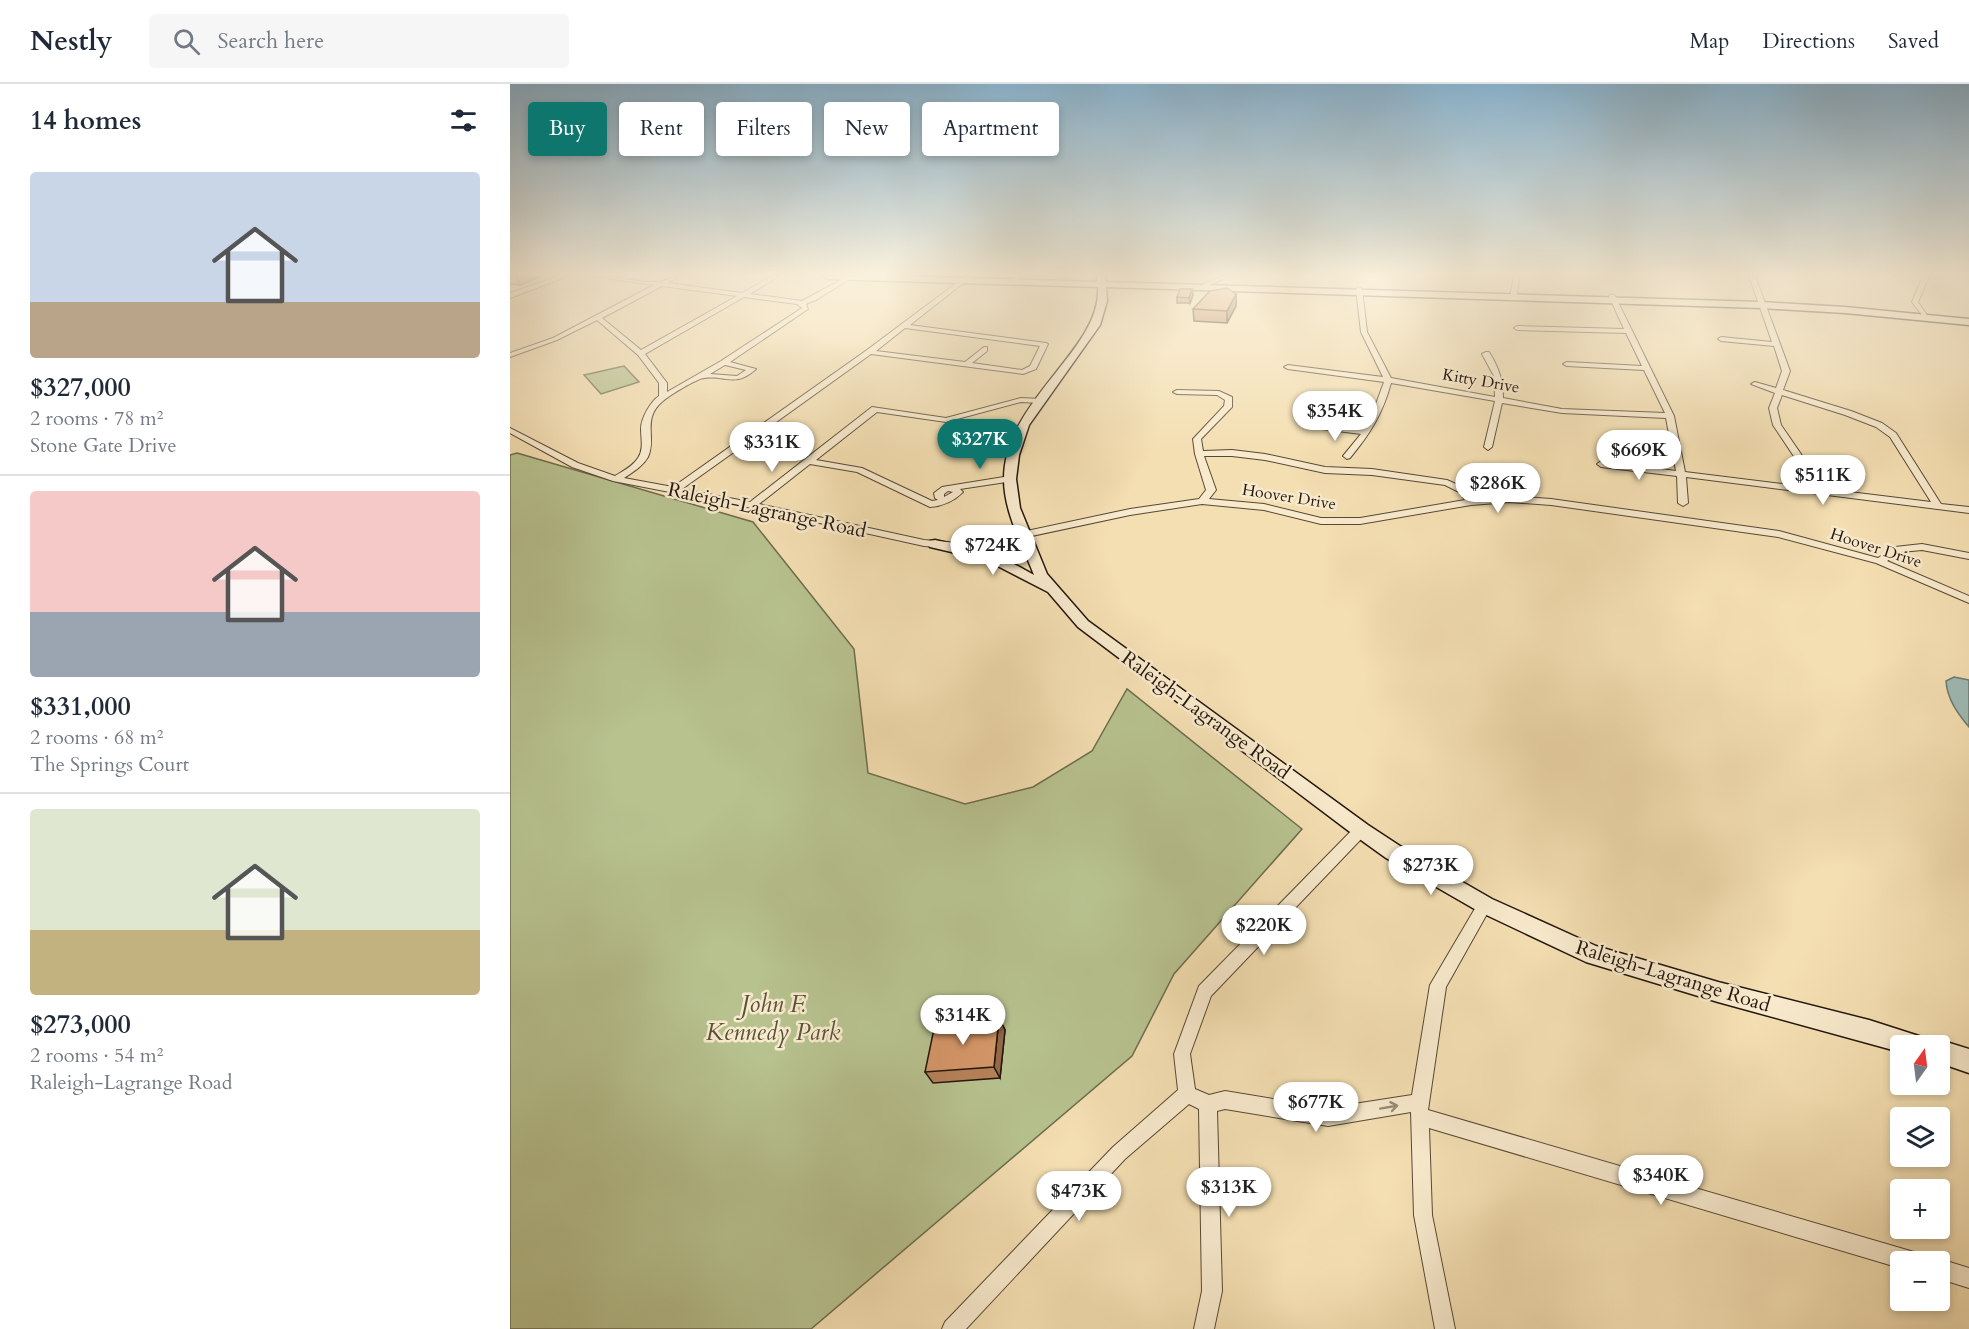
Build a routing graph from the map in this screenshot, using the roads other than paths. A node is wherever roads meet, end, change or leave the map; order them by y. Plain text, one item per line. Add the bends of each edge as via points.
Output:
1 (565, 334) edge
2 (618, 334) edge
3 (672, 334) edge
4 (769, 334) edge
5 (894, 334) edge
6 (962, 334) edge
7 (1088, 334) edge
8 (1365, 334) edge
9 (1629, 334) edge
10 (1771, 334) edge
11 (1721, 339) dead end
12 (1775, 344) junction
13 (984, 350) dead end
14 (641, 352) junction
15 (870, 352) junction
16 (1486, 354) dead end
17 (510, 355) edge
18 (724, 363) junction
19 (967, 364) junction
20 (1567, 364) dead end
21 (1288, 368) dead end
22 (1645, 368) junction
23 (703, 376) junction
24 (1388, 380) junction
25 (1755, 384) dead end
26 (1779, 391) junction
27 (1177, 392) dead end
28 (1498, 399) junction
29 (658, 400) junction
30 (1038, 401) junction
31 (1670, 416) junction
32 (1306, 425) dead end
33 (510, 430) edge
34 (1367, 432) junction
35 (752, 434) junction
36 (526, 440) junction
37 (807, 443) dead end
38 (510, 444) edge
39 (1488, 447) dead end
40 (1199, 454) junction
41 (1347, 456) dead end
42 (809, 461) junction
43 (1601, 464) dead end
44 (1681, 472) junction
45 (616, 478) junction
46 (1010, 479) junction
47 (955, 489) junction
48 (675, 490) junction
49 (1822, 492) junction
50 (1202, 501) junction
51 (1471, 502) junction
52 (1683, 503) dead end
53 (930, 504) junction
54 (752, 505) junction
55 (1938, 507) junction
56 (1969, 510) edge
57 (1024, 535) junction
58 (935, 544) junction
59 (1969, 556) edge
60 (1880, 561) junction
61 (1056, 592) junction
62 (1969, 600) edge
63 (1361, 830) junction
64 (1485, 906) junction
65 (1890, 1038) edge
66 (1950, 1055) edge
67 (1969, 1061) edge
68 (1187, 1094) junction
69 (1208, 1104) junction
70 (1418, 1109) junction
71 (1890, 1255) edge
72 (1950, 1272) edge
73 (1969, 1278) edge
74 (952, 1329) edge
75 (1204, 1329) edge
76 (1445, 1329) edge

1 - 17 street
2 - 14 street
3 - 14 street
4 - 18 street
5 - 15 street
6 - 19 street via 1044,344 1033,367 1023,372
7 - 30 main road
8 - 24 street
9 - 22 street
10 - 12 street
11 - 12 street
12 - 26 street via 1786,371
13 - 19 street
14 - 29 street via 663,383 663,397
15 - 19 street
15 - 35 street
16 - 28 street via 1496,367 1500,382
18 - 23 street
18 - 23 street via 752,369 739,378
20 - 22 street
21 - 24 street, Kitty Drive
22 - 31 street
23 - 29 street
24 - 28 street, Kitty Drive
24 - 34 street via 1380,410
25 - 26 street
26 - 49 street via 1773,408 1777,425
26 - 55 street via 1848,413 1893,435
27 - 40 street via 1219,393 1230,399 1228,407 1197,439
28 - 31 street, Kitty Drive via 1562,411
28 - 39 street
29 - 45 street via 645,426 647,442 643,457
30 - 42 street via 1021,400 946,420 875,409
30 - 46 main road via 1023,426
31 - 44 street
32 - 34 street
33 - 36 street, Raleigh-Lagrange Road
34 - 41 street
35 - 37 street
35 - 48 street
36 - 38 street
36 - 45 street, Raleigh-Lagrange Road via 574,465
40 - 50 street via 1211,490
40 - 51 street via 1243,454 1325,470 1447,483 1462,490
42 - 53 street via 859,470
42 - 54 street
43 - 44 street
44 - 49 street
44 - 52 street
45 - 48 street, Raleigh-Lagrange Road
46 - 47 street
46 - 57 main road via 1014,508
47 - 53 street
47 - 53 street via 958,492 938,505
48 - 54 street, Raleigh-Lagrange Road
49 - 55 street
50 - 51 street, Hoover Drive via 1264,507 1321,521 1350,521
50 - 57 street, Hoover Drive
51 - 60 street, Hoover Drive via 1551,502 1779,534
54 - 58 street, Raleigh-Lagrange Road
55 - 56 street
57 - 58 street, Raleigh-Lagrange Road via 959,546
57 - 61 main road, Raleigh-Lagrange Road via 1041,574
58 - 61 main road via 991,556
59 - 60 street via 1922,547 1898,549
60 - 62 street, Hoover Drive
61 - 63 main road, Raleigh-Lagrange Road via 1083,624
63 - 64 main road, Raleigh-Lagrange Road
63 - 68 street via 1205,991 1182,1054
64 - 65 main road, Raleigh-Lagrange Road via 1593,955
64 - 70 street via 1437,985
66 - 67 main road
68 - 69 street
68 - 74 street via 1119,1153
69 -> 70 street via 1225,1100 1328,1117
69 - 75 street via 1212,1291
70 - 71 street
70 - 76 street via 1423,1215
72 - 73 street

